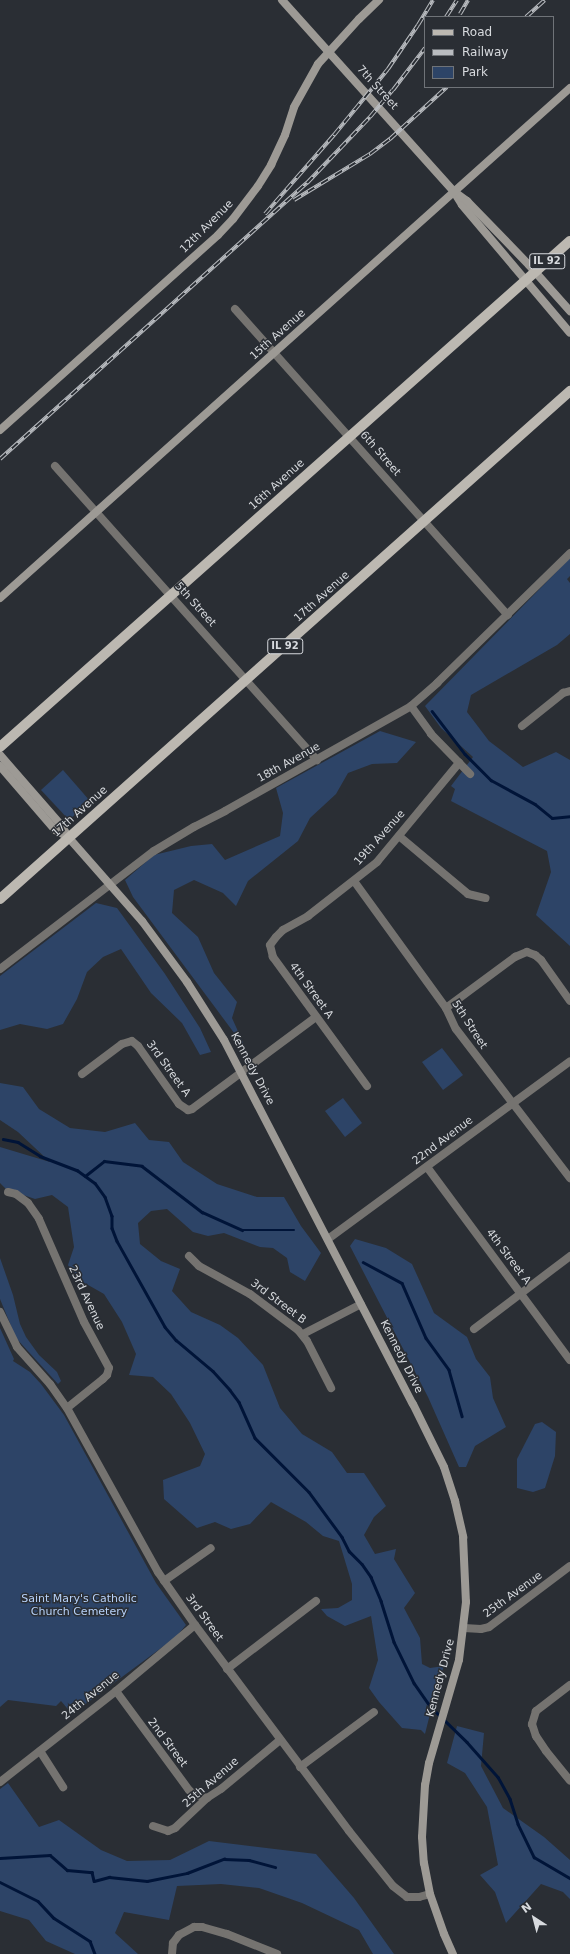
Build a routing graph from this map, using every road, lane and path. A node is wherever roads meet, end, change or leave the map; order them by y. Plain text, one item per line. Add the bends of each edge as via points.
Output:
1 (282, 0) edge
2 (380, 0) edge
3 (330, 52) junction
4 (570, 88) edge
5 (454, 192) junction
6 (570, 241) edge
7 (535, 272) junction
8 (525, 282) junction
9 (235, 308) dead end
10 (570, 311) edge
11 (570, 333) edge
12 (274, 353) junction
13 (570, 391) edge
14 (0, 430) edge
15 (349, 436) junction
16 (55, 466) dead end
17 (97, 512) junction
18 (425, 521) junction
19 (570, 553) edge
20 (171, 595) junction
21 (0, 598) edge
22 (508, 615) junction
23 (247, 680) junction
24 (570, 691) edge
25 (411, 706) junction
26 (522, 726) dead end
27 (0, 747) edge
28 (0, 755) edge
29 (317, 760) junction
30 (459, 763) junction
31 (0, 766) edge
32 (470, 774) dead end
33 (399, 836) junction
34 (69, 838) junction
35 (354, 882) junction
36 (111, 885) junction
37 (486, 898) dead end
38 (0, 900) edge
39 (270, 945) joint
40 (0, 969) edge
41 (570, 1001) edge
42 (446, 1008) junction
43 (316, 1017) junction
44 (570, 1060) edge
45 (242, 1073) junction
46 (82, 1074) dead end
47 (367, 1086) dead end
48 (512, 1104) junction
49 (427, 1167) junction
50 (570, 1178) edge
51 (8, 1192) dead end
52 (328, 1239) junction
53 (189, 1256) dead end
54 (570, 1256) edge
55 (521, 1293) junction
56 (361, 1304) junction
57 (0, 1312) edge
58 (474, 1329) dead end
59 (303, 1334) junction
60 (570, 1360) edge
61 (331, 1388) dead end
62 (67, 1408) junction
63 (211, 1548) dead end
64 (570, 1566) edge
65 (164, 1581) junction
66 (316, 1601) dead end
67 (195, 1625) junction
68 (464, 1628) junction
69 (227, 1669) junction
70 (570, 1685) edge
71 (116, 1691) junction
72 (374, 1712) dead end
73 (280, 1740) junction
74 (40, 1752) junction
75 (300, 1766) junction
76 (570, 1781) edge
77 (0, 1782) edge
78 (63, 1787) dead end
79 (207, 1798) junction
80 (153, 1826) dead end
81 (430, 1894) junction
82 (172, 1954) edge
83 (277, 1954) edge
84 (452, 1954) edge

1 - 3 street, 7th Street
2 - 3 street, 12th Avenue
3 - 5 street, 7th Street
3 - 14 street, 12th Avenue via 318,64 302,92 271,165 233,219 213,240
4 - 5 street, 15th Avenue
5 - 7 street, 7th Street via 467,201
5 - 8 street, 7th Street
5 - 12 street, 15th Avenue
6 - 7 main road, 16th Avenue / IL 92
7 - 8 main road, 16th Avenue / IL 92
7 - 10 street, 7th Street
8 - 11 street, 7th Street
8 - 15 main road, 16th Avenue / IL 92
9 - 12 street, 6th Street
12 - 15 street, 6th Street
12 - 17 street, 15th Avenue
13 - 18 main road, 17th Avenue / IL 92
15 - 18 street, 6th Street
15 - 20 main road, 16th Avenue / IL 92
16 - 17 street, 5th Street
17 - 20 street, 5th Street
17 - 21 street, 15th Avenue
18 - 22 street, 6th Street
18 - 23 main road, 17th Avenue / IL 92
19 - 22 street, 18th Avenue
20 - 23 street, 5th Street
20 - 27 main road, 16th Avenue / IL 92
22 - 25 street, 18th Avenue
23 - 29 street, 5th Street
23 - 34 main road, 17th Avenue / IL 92
24 - 26 street via 563,693
25 - 29 street, 18th Avenue
25 - 30 street via 431,734
28 - 34 street, Kennedy Drive via 61,825
29 - 36 street, 18th Avenue via 194,826
30 - 32 street
30 - 33 street, 19th Avenue
31 - 34 street, Kennedy Drive via 55,830
33 - 35 street, 19th Avenue
33 - 37 street via 468,894
34 - 36 street, Kennedy Drive
34 - 38 main road, 17th Avenue / IL 92
35 - 39 street, 19th Avenue via 308,916 283,930
35 - 42 street, 5th Street
36 - 40 street, 18th Avenue
36 - 45 street, Kennedy Drive via 142,921 187,982
39 - 43 street, 4th Street A via 273,957
41 - 42 street via 541,960 527,952 514,957
42 - 48 street, 5th Street via 456,1029
43 - 45 street
43 - 47 street, 4th Street A
44 - 48 street, 22nd Avenue
45 - 46 street, 3rd Street A via 196,1107 188,1110 179,1104 132,1041 122,1044
45 - 52 street, Kennedy Drive
48 - 49 street, 22nd Avenue
48 - 50 street, 5th Street
49 - 52 street, 22nd Avenue
49 - 55 street, 4th Street A
51 - 62 street, 23rd Avenue via 16,1194 28,1203 39,1219 84,1322 109,1368 103,1379
52 - 56 street, Kennedy Drive
53 - 59 street, 3rd Street B via 199,1266 260,1301
54 - 55 street
55 - 58 street
55 - 60 street, 4th Street A
56 - 59 street
56 - 68 street, Kennedy Drive via 434,1446 450,1485 463,1537 467,1582
57 - 62 street, 3rd Street via 17,1347 50,1384
59 - 61 street, 3rd Street B
62 - 65 street, 3rd Street via 109,1487
63 - 65 street
64 - 68 street, 25th Avenue via 489,1627
65 - 67 street, 3rd Street
66 - 69 street
67 - 69 street, 3rd Street
67 - 71 street, 24th Avenue
68 - 81 street, Kennedy Drive via 459,1660 425,1784 422,1837
69 - 73 street, 3rd Street
70 - 76 street via 536,1711 532,1719 532,1729 536,1736
71 - 74 street, 24th Avenue
71 - 79 street, 2nd Street via 189,1790
72 - 75 street
73 - 75 street, 3rd Street
73 - 79 street, 25th Avenue
74 - 77 street, 24th Avenue
74 - 78 street
75 - 81 street, 3rd Street via 348,1831 398,1892 412,1898
79 - 80 street, 25th Avenue via 171,1830
81 - 84 street, Kennedy Drive
82 - 83 street via 173,1943 183,1932 194,1927 227,1934

